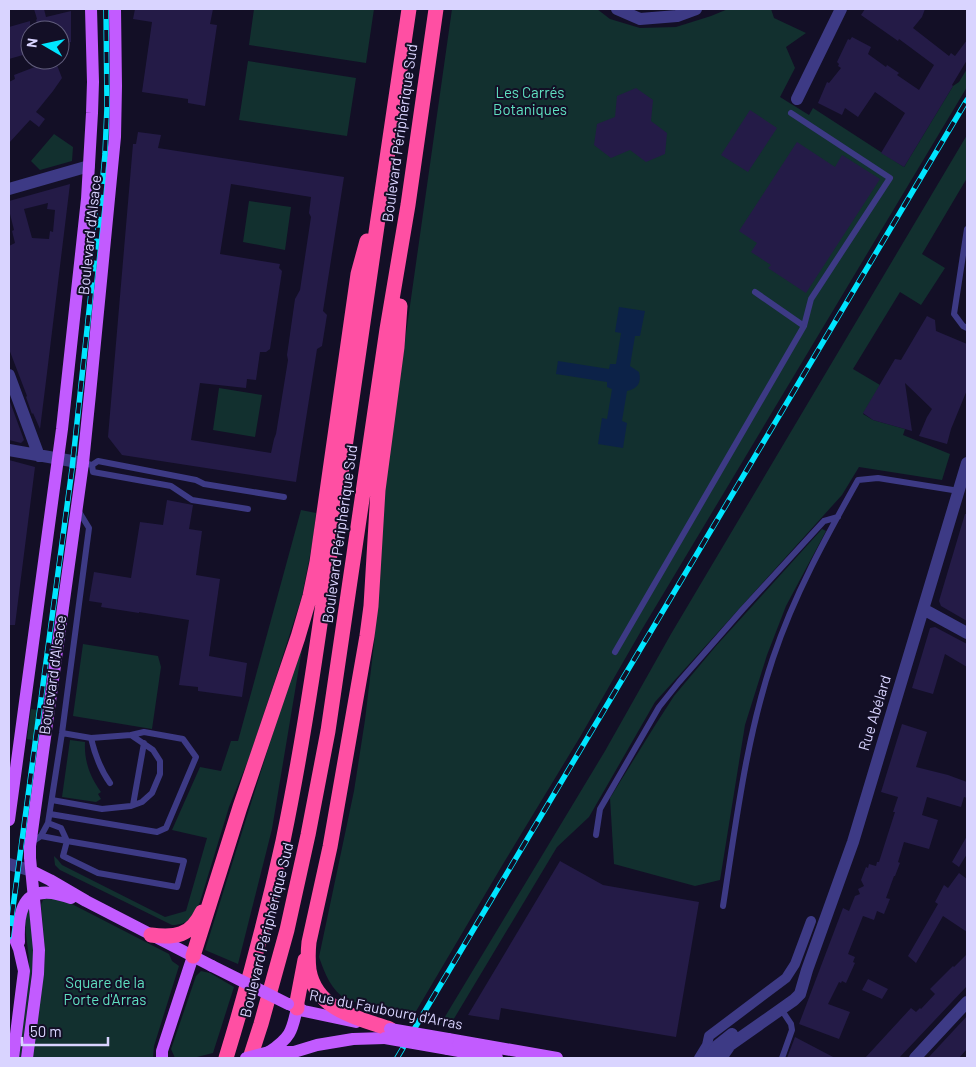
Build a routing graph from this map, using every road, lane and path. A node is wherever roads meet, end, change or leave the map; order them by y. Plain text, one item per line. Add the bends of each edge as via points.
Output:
1 (91, 9) edge
2 (115, 9) edge
3 (408, 9) edge
4 (436, 9) edge
5 (617, 9) edge
6 (696, 9) edge
7 (841, 9) edge
8 (797, 100) joint
9 (89, 166) junction
10 (9, 189) edge
11 (381, 199) junction
12 (408, 205) junction
13 (967, 229) edge
14 (755, 292) dead end
15 (804, 326) junction
16 (967, 328) edge
17 (9, 375) edge
18 (9, 450) edge
19 (39, 456) junction
20 (58, 459) junction
21 (967, 463) edge
22 (87, 464) junction
23 (958, 491) junction
24 (284, 497) dead end
25 (76, 508) junction
26 (248, 509) dead end
27 (838, 517) junction
28 (923, 609) junction
29 (967, 633) edge
30 (615, 652) dead end
31 (62, 733) junction
32 (131, 735) junction
33 (91, 738) junction
34 (144, 743) junction
35 (110, 783) dead end
36 (52, 800) junction
37 (133, 805) junction
38 (240, 807) junction
39 (50, 814) junction
40 (9, 820) edge
41 (48, 823) junction
42 (596, 835) dead end
43 (36, 839) junction
44 (67, 841) junction
45 (9, 864) edge
46 (32, 871) junction
47 (35, 895) junction
48 (86, 901) junction
49 (723, 906) dead end
50 (811, 921) dead end
51 (11, 931) edge
52 (151, 934) junction
53 (309, 942) junction
54 (21, 955) junction
55 (193, 956) junction
56 (807, 970) junction
57 (967, 1002) edge
58 (292, 1006) junction
59 (781, 1009) junction
60 (387, 1033) junction
61 (448, 1044) junction
62 (269, 1052) junction
63 (302, 1054) edge
64 (13, 1058) edge
65 (27, 1058) edge
66 (162, 1058) edge
67 (226, 1058) edge
68 (246, 1058) edge
69 (250, 1058) edge
70 (498, 1058) edge
71 (557, 1058) edge
72 (699, 1058) edge
73 (710, 1058) edge
74 (722, 1058) edge
75 (782, 1058) edge
76 (914, 1058) edge

1 - 9 main road, Boulevard d'Alsace
2 - 22 main road, Boulevard d'Alsace via 114,159
3 - 11 highway, Boulevard Périphérique Sud
4 - 12 highway, Boulevard Périphérique Sud
5 - 6 street via 640,19 677,16
7 - 8 street
8 - 15 lane via 790,115 890,178 811,299
9 - 10 street
9 - 20 main road, Boulevard d'Alsace
11 - 38 highway via 358,274 310,596
11 - 67 highway, Boulevard Périphérique Sud via 294,782 249,983
12 - 53 highway via 397,347 378,490 368,627 330,847
12 - 69 highway, Boulevard Périphérique Sud via 320,778 287,930
13 - 16 lane via 954,314
14 - 15 lane
15 - 30 lane
17 - 19 street
18 - 19 street
19 - 20 street
20 - 22 street
20 - 40 main road, Boulevard d'Alsace
21 - 23 street, Rue Abélard
22 - 24 lane via 98,461
22 - 25 main road, Boulevard d'Alsace
22 - 26 lane via 93,472 171,486 192,500
23 - 27 lane via 878,478 858,480
23 - 28 street, Rue Abélard
25 - 31 lane, Boulevard d'Alsace via 89,528
25 - 43 main road, Boulevard d'Alsace
27 - 42 lane via 824,521 659,707 600,809
27 - 49 lane via 791,611 763,689 749,744
28 - 29 street
28 - 56 street, Rue Abélard via 853,842
31 - 33 lane
31 - 36 lane, Boulevard d'Alsace
32 - 33 lane
32 - 34 lane
32 - 39 lane via 144,732 183,739 196,757 166,828 157,832
33 - 35 lane via 95,757
34 - 37 lane
34 - 37 lane via 160,761 160,774 152,792 142,802
36 - 37 lane via 102,809
36 - 39 lane, Boulevard d'Alsace
38 - 52 highway via 198,919 179,935
38 - 55 highway
39 - 41 lane, Boulevard d'Alsace
41 - 43 lane, Boulevard d'Alsace
41 - 44 lane via 61,828
43 - 44 lane
43 - 46 main road, Boulevard d'Alsace via 30,854
44 - 44 lane via 63,856 98,873 177,887 184,861
45 - 46 street
46 - 47 main road, Boulevard d'Alsace
46 - 48 main road, Rue du Faubourg d'Arras
47 - 48 main road via 51,893
47 - 54 main road via 24,904 19,920
47 - 65 main road, Boulevard d'Alsace via 40,950
48 - 52 main road, Rue du Faubourg d'Arras
50 - 72 street via 795,964 786,978 709,1036
51 - 54 main road
52 - 55 main road, Rue du Faubourg d'Arras
53 - 58 highway via 297,1002
53 - 60 highway via 310,973 325,1000
54 - 64 main road via 23,976
55 - 58 main road, Rue du Faubourg d'Arras, bridge
55 - 66 main road
56 - 59 street, Rue Abélard via 800,994
56 - 73 street, Rue Abélard via 794,990 726,1038
57 - 76 street
58 - 60 main road, Rue du Faubourg d'Arras
58 - 62 main road via 293,1026 288,1036
59 - 74 street, Rue Abélard via 730,1045
59 - 75 lane via 792,1030
60 - 61 main road, Rue du Faubourg d'Arras, bridge
60 - 63 main road, Rue du Faubourg d'Arras via 317,1045
61 - 70 main road, Rue du Faubourg d'Arras
61 - 71 main road, Rue du Faubourg d'Arras
62 - 63 main road, Rue du Faubourg d'Arras
62 - 68 main road, Rue du Faubourg d'Arras, bridge

